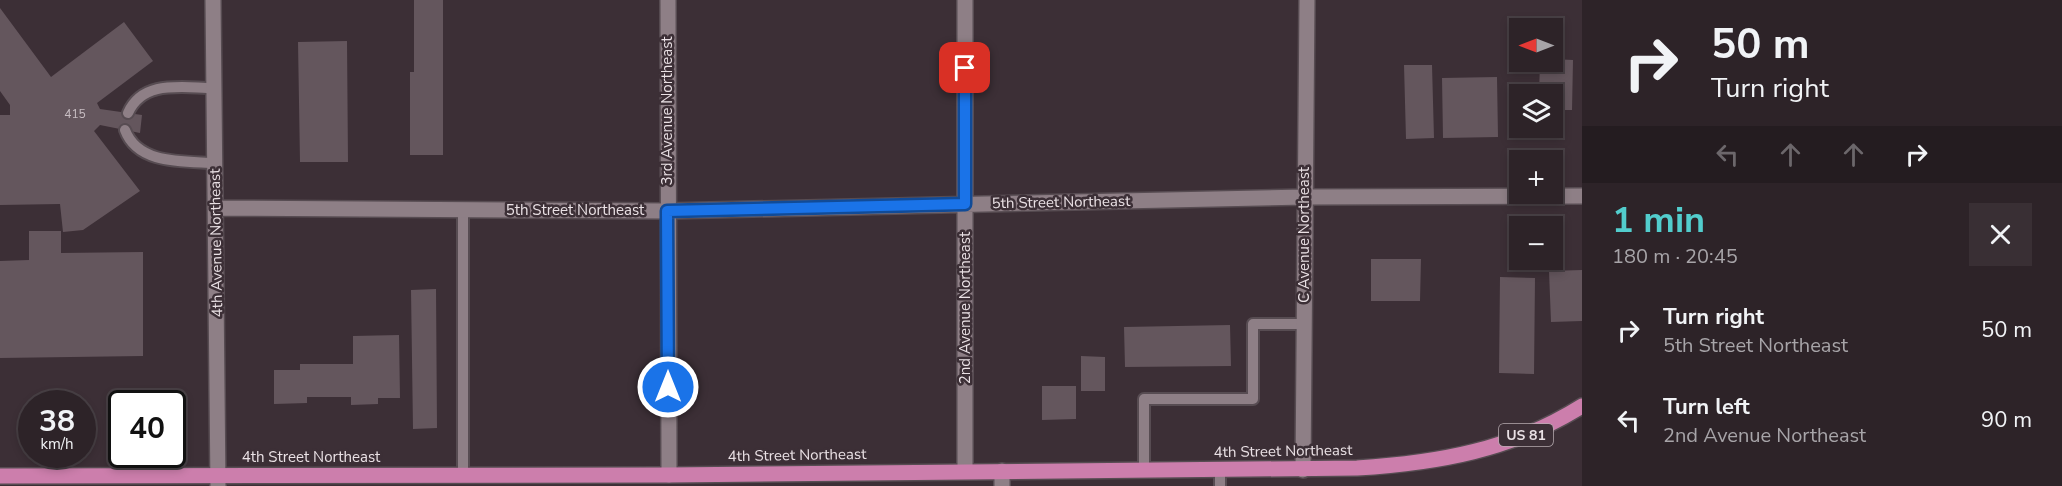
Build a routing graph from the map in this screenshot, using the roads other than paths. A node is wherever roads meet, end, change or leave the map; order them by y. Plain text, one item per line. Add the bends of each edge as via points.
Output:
1 (213, 0) edge
2 (668, 0) edge
3 (965, 0) edge
4 (1307, 0) edge
5 (214, 88) junction
6 (128, 113) dead end
7 (125, 130) dead end
8 (215, 163) junction
9 (1582, 195) edge
10 (1304, 197) junction
11 (965, 204) junction
12 (215, 208) junction
13 (463, 210) junction
14 (667, 211) junction
15 (1304, 324) junction
16 (1582, 406) edge
17 (1144, 470) junction
18 (1220, 470) junction
19 (1303, 470) junction
20 (965, 471) junction
21 (463, 475) junction
22 (669, 475) junction
23 (0, 476) edge
24 (1002, 478) edge
25 (218, 480) edge
26 (1220, 486) edge

1 - 5 street, 4th Avenue Northeast
2 - 14 street, 3rd Avenue Northeast
3 - 11 street, 2nd Avenue Northeast
4 - 10 street, C Avenue Northeast
5 - 6 lane via 144,92
5 - 8 street, 4th Avenue Northeast
7 - 8 lane via 129,141 160,160
8 - 12 street, 4th Avenue Northeast
9 - 10 street, 5th Street Northeast
10 - 11 street, 5th Street Northeast
10 - 15 street, C Avenue Northeast
11 - 14 street, 5th Street Northeast
11 - 20 street, 2nd Avenue Northeast
12 - 13 street, 5th Street Northeast
12 - 25 street, 4th Avenue Northeast
13 - 14 street, 5th Street Northeast
13 - 21 lane
14 - 22 street, 3rd Avenue Northeast
15 - 17 lane via 1253,324 1253,399 1144,399
15 - 19 street, C Avenue Northeast
16 - 19 main road, 4th Street Northeast / US 81 via 1534,432 1466,455 1382,467
17 - 18 main road, 4th Street Northeast / US 81
17 - 24 main road, 4th Street Northeast / US 81
18 - 19 main road, 4th Street Northeast / US 81
18 - 26 lane
20 - 22 main road, 4th Street Northeast / US 81
20 - 24 main road, 4th Street Northeast / US 81
21 - 22 main road, 4th Street Northeast / US 81
21 - 25 main road, 4th Street Northeast / US 81
23 - 25 main road, 4th Street Northeast / US 81

